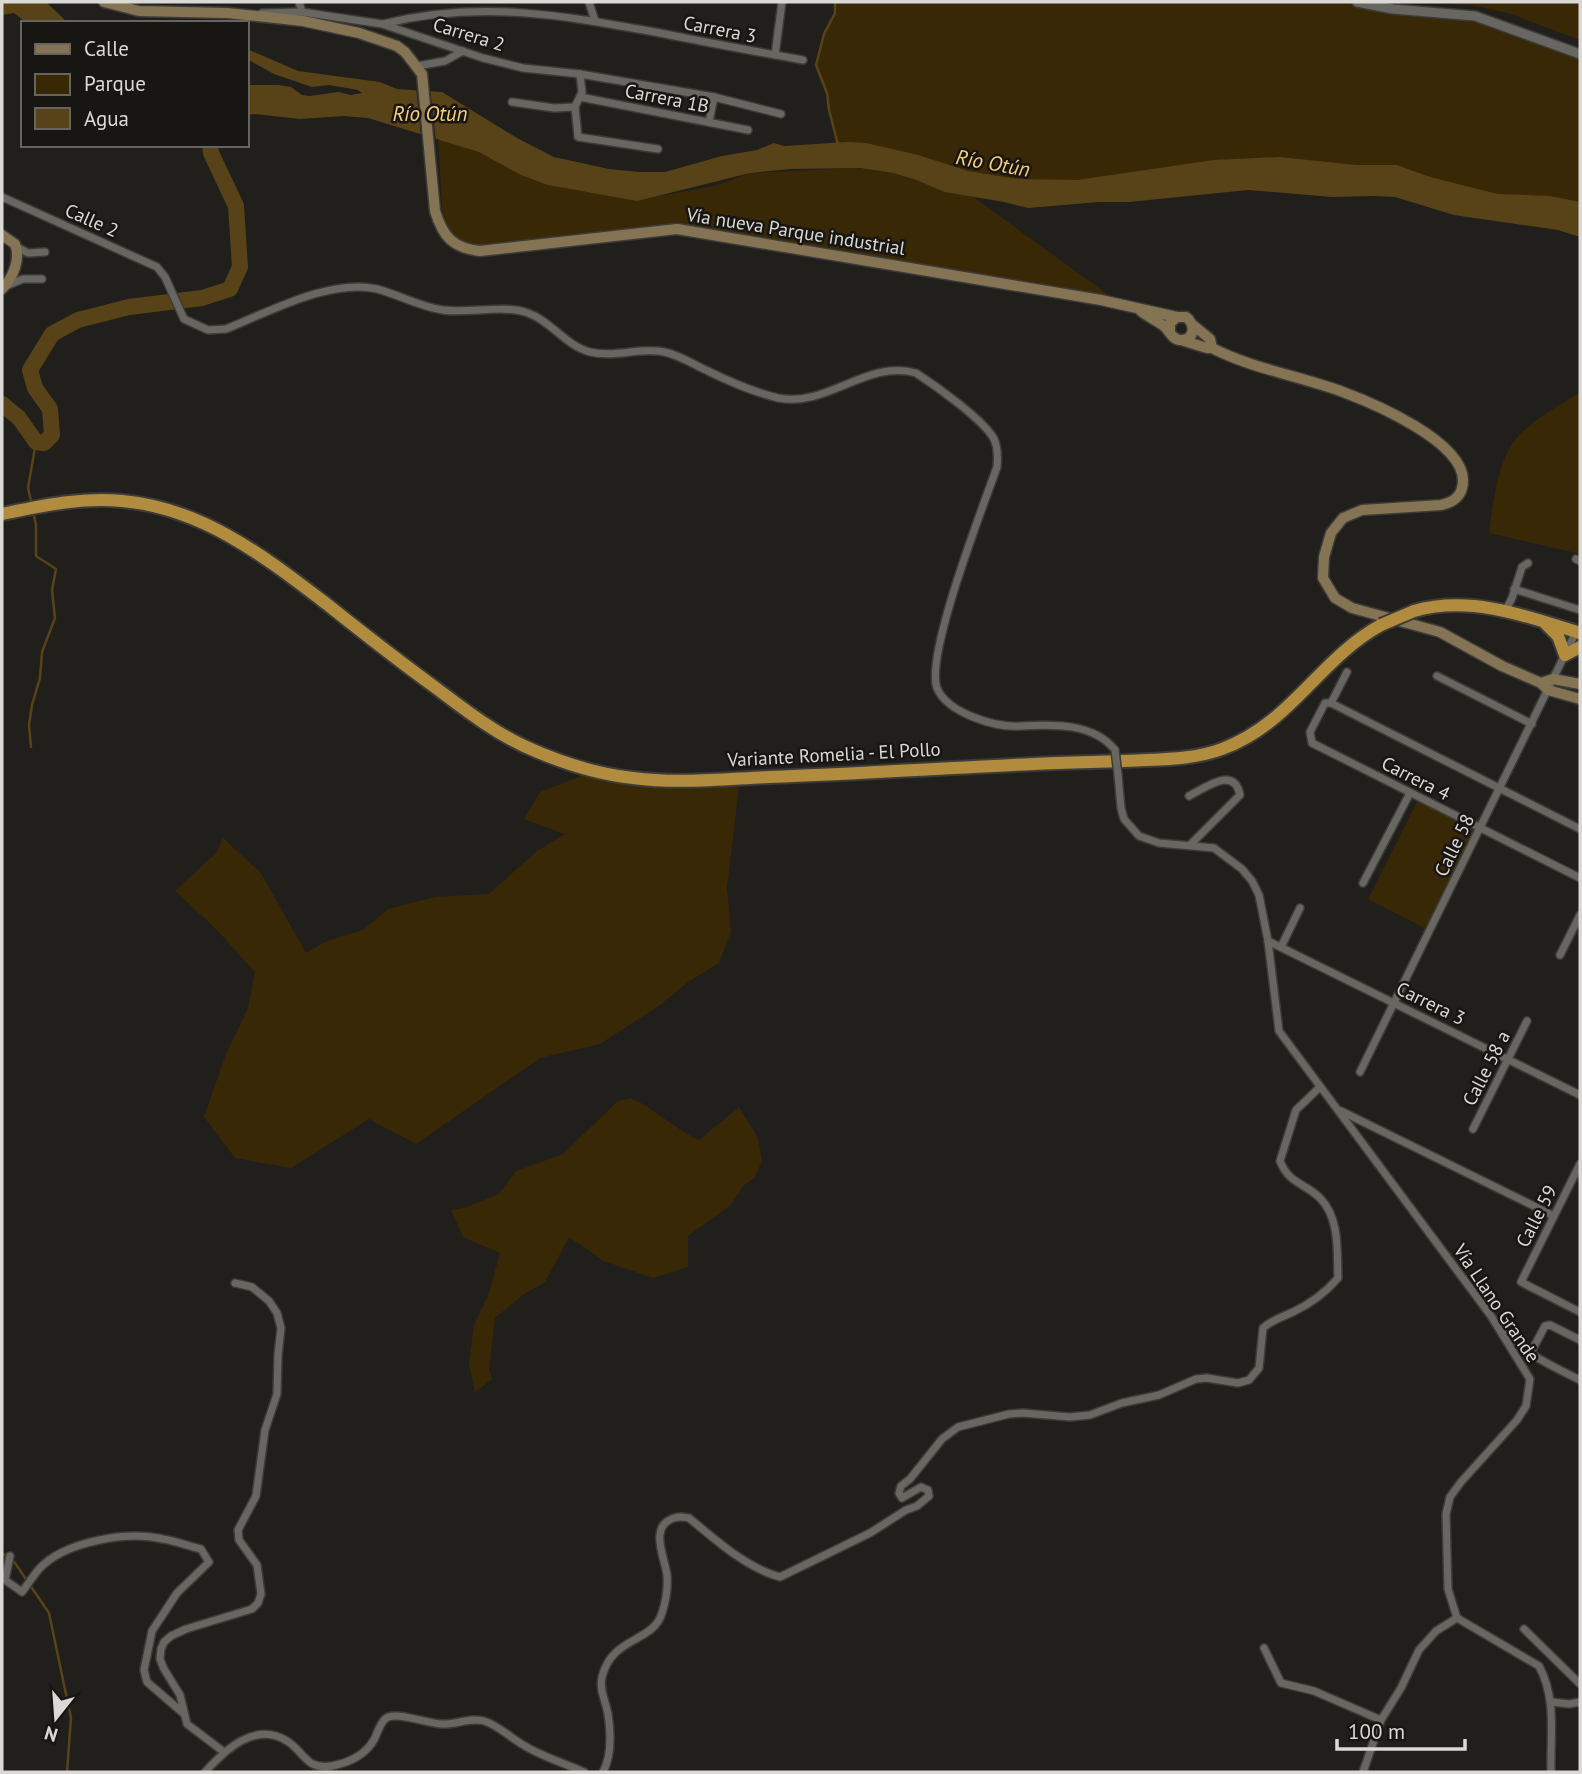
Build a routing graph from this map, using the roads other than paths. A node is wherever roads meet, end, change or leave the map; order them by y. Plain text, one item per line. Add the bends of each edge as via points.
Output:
1 (104, 2) edge
2 (299, 2) edge
3 (463, 2) edge
4 (589, 2) edge
5 (782, 2) edge
6 (1357, 2) edge
7 (466, 11) junction
8 (302, 12) junction
9 (228, 13) junction
10 (595, 21) junction
11 (382, 24) junction
12 (463, 51) junction
13 (1580, 54) edge
14 (775, 55) junction
15 (803, 61) dead end
16 (419, 70) junction
17 (580, 74) junction
18 (580, 97) junction
19 (714, 97) junction
20 (513, 102) dead end
21 (575, 107) junction
22 (781, 114) dead end
23 (709, 122) junction
24 (748, 130) dead end
25 (658, 149) dead end
26 (2, 197) edge
27 (2, 235) edge
28 (17, 247) junction
29 (45, 252) dead end
30 (42, 279) dead end
31 (3, 289) edge
32 (1140, 310) junction
33 (1177, 317) junction
34 (1193, 325) junction
35 (1170, 332) junction
36 (1181, 340) junction
37 (1212, 348) junction
38 (2, 514) edge
39 (1528, 563) dead end
40 (1514, 589) junction
41 (1580, 610) edge
42 (1504, 612) junction
43 (1544, 622) junction
44 (1578, 632) edge
45 (1580, 647) edge
46 (1565, 654) junction
47 (1347, 672) dead end
48 (1437, 676) dead end
49 (1553, 679) junction
50 (1580, 684) edge
51 (1545, 687) junction
52 (1580, 699) edge
53 (1331, 703) junction
54 (1532, 724) junction
55 (1115, 750) joint
56 (1500, 788) junction
57 (1410, 793) junction
58 (1189, 796) dead end
59 (1480, 828) junction
60 (1580, 829) edge
61 (1191, 844) junction
62 (1580, 878) edge
63 (1363, 883) dead end
64 (1300, 908) dead end
65 (1580, 915) edge
66 (1269, 941) junction
67 (1281, 947) junction
68 (1560, 955) dead end
69 (1394, 1003) junction
70 (1527, 1021) dead end
71 (1508, 1059) junction
72 (1360, 1072) dead end
73 (1320, 1087) junction
74 (1580, 1094) edge
75 (1337, 1110) junction
76 (1473, 1129) dead end
77 (1580, 1164) edge
78 (1554, 1216) junction
79 (235, 1283) dead end
80 (1580, 1312) edge
81 (1491, 1317) junction
82 (1580, 1340) edge
83 (1530, 1354) junction
84 (1580, 1380) edge
85 (10, 1556) dead end
86 (1457, 1618) junction
87 (1524, 1629) dead end
88 (1264, 1648) dead end
89 (1580, 1684) edge
90 (1552, 1702) junction
91 (1580, 1702) edge
92 (184, 1714) junction
93 (1381, 1720) junction
94 (224, 1752) junction
95 (205, 1772) edge
96 (584, 1772) edge
97 (603, 1772) edge
98 (1363, 1772) edge
99 (1551, 1772) edge

1 - 9 main road, Carrera 2 via 139,11
2 - 8 street
3 - 7 street
4 - 10 street
5 - 14 street
6 - 13 street via 1475,16
7 - 10 street, Carrera 3 via 505,10
7 - 11 street, Carrera 3
8 - 9 street, Carrera 2
8 - 11 street, Carrera 2
9 - 16 main road via 303,21 368,35 397,46
10 - 14 street, Carrera 3
11 - 12 street, Carrera 2
12 - 16 street
12 - 17 street, Carrera 2 via 523,68
14 - 15 street, Carrera 3
16 - 32 main road, Vía nueva Parque industrial via 435,211 440,229 469,250 677,229
17 - 18 street
17 - 19 street, Carrera 2
18 - 21 street
18 - 23 street, Carrera 1B
19 - 22 street, Carrera 2
19 - 23 street
20 - 21 street
21 - 25 street via 578,137
23 - 24 street, Carrera 1B
26 - 55 street, Calle 2 via 157,267 184,319 208,330 226,329 324,291 360,286 440,310 520,311 544,320 573,345 588,351 664,352 778,398 823,393 883,371 916,373 986,427 998,457 941,632 937,689 960,712 1002,725 1052,724 1086,731
27 - 28 main road
28 - 29 street via 28,253
28 - 31 main road via 14,270
30 - 31 street via 23,279
32 - 33 main road, Vía nueva Parque industrial
32 - 35 main road, Vía nueva Parque industrial
33 - 34 main road, Vía nueva Parque industrial via 1186,317
33 - 35 main road via 1170,323
34 - 36 main road via 1191,335
34 - 37 main road, Vía nueva Parque industrial via 1210,340
35 - 36 main road, Vía nueva Parque industrial
36 - 37 main road, Vía nueva Parque industrial
37 - 51 main road, Vía nueva Parque industrial via 1343,392 1398,417 1453,454 1463,482 1452,502 1362,510 1343,518 1331,533 1323,578 1335,598 1352,608 1440,632
38 - 42 highway, Variante Romelia - El Pollo, bridge via 64,502 117,500 173,510 206,523 286,573 476,717 522,745 578,767 636,779 1117,762 1206,754 1248,738 1272,722 1355,641 1381,625 1414,611 1446,605
39 - 40 street
40 - 41 street
40 - 42 street
42 - 43 highway, Variante Romelia - El Pollo
43 - 44 highway, Variante Romelia - El Pollo
43 - 46 highway via 1558,636
44 - 46 street
45 - 46 highway
46 - 49 street
47 - 53 street
48 - 54 street
49 - 50 main road
49 - 51 main road
51 - 52 main road
51 - 54 street, Calle 58
53 - 56 street
53 - 57 street, Carrera 4 via 1325,703 1310,732 1312,743
54 - 56 street, Calle 58
55 - 61 street, Vía Llano Grande, bridge via 1121,808 1131,829 1147,840
56 - 59 street, Calle 58
56 - 60 street
57 - 59 street, Carrera 4
57 - 63 street
58 - 61 street via 1223,779 1231,780 1240,790
59 - 62 street, Carrera 4
59 - 69 street, Calle 58
61 - 66 street, Vía Llano Grande via 1214,848 1252,881
64 - 67 street
65 - 68 street
66 - 67 street, Carrera 3
66 - 73 street, Vía Llano Grande via 1279,1031
67 - 69 street, Carrera 3
69 - 71 street, Carrera 3
69 - 72 street, Calle 58
70 - 71 street, Calle 58 a
71 - 74 street, Carrera 3
71 - 76 street, Calle 58 a
73 - 75 street, Vía Llano Grande
73 - 97 street via 1296,1110 1280,1161 1287,1175 1320,1197 1331,1213 1338,1278 1327,1292 1263,1328 1259,1368 1249,1380 1196,1379 1160,1395 1090,1415 1009,1414 958,1427 942,1439 898,1493 902,1498 921,1487 929,1496 870,1533 780,1577 734,1553 689,1518 668,1520 661,1527 659,1541 667,1573 662,1615 657,1625 615,1650 602,1678 610,1739
75 - 78 street
75 - 81 street, Vía Llano Grande
77 - 78 street, Calle 59
78 - 80 street, Calle 59 via 1521,1282
79 - 92 street via 252,1287 269,1301 281,1328 277,1394 265,1430 256,1496 238,1530 239,1540 257,1565 261,1594 252,1609 186,1629 164,1642 160,1659 180,1695
81 - 83 street
81 - 86 street, Vía Llano Grande via 1530,1379 1530,1389 1517,1420 1450,1497 1446,1514 1448,1589
82 - 83 street via 1545,1326
83 - 84 street
85 - 92 street via 5,1580 22,1592 48,1562 65,1550 91,1543 120,1537 161,1538 201,1549 209,1562 177,1593 152,1631 144,1671 147,1682
86 - 90 street via 1539,1666
86 - 93 street via 1436,1631 1419,1650
87 - 89 street
88 - 93 street via 1281,1683 1321,1694
90 - 91 street
90 - 99 street
92 - 94 street via 187,1724
93 - 98 street
94 - 95 street
94 - 96 street via 241,1740 274,1735 289,1741 305,1760 331,1766 366,1751 385,1719 394,1715 443,1724 485,1721 534,1751

